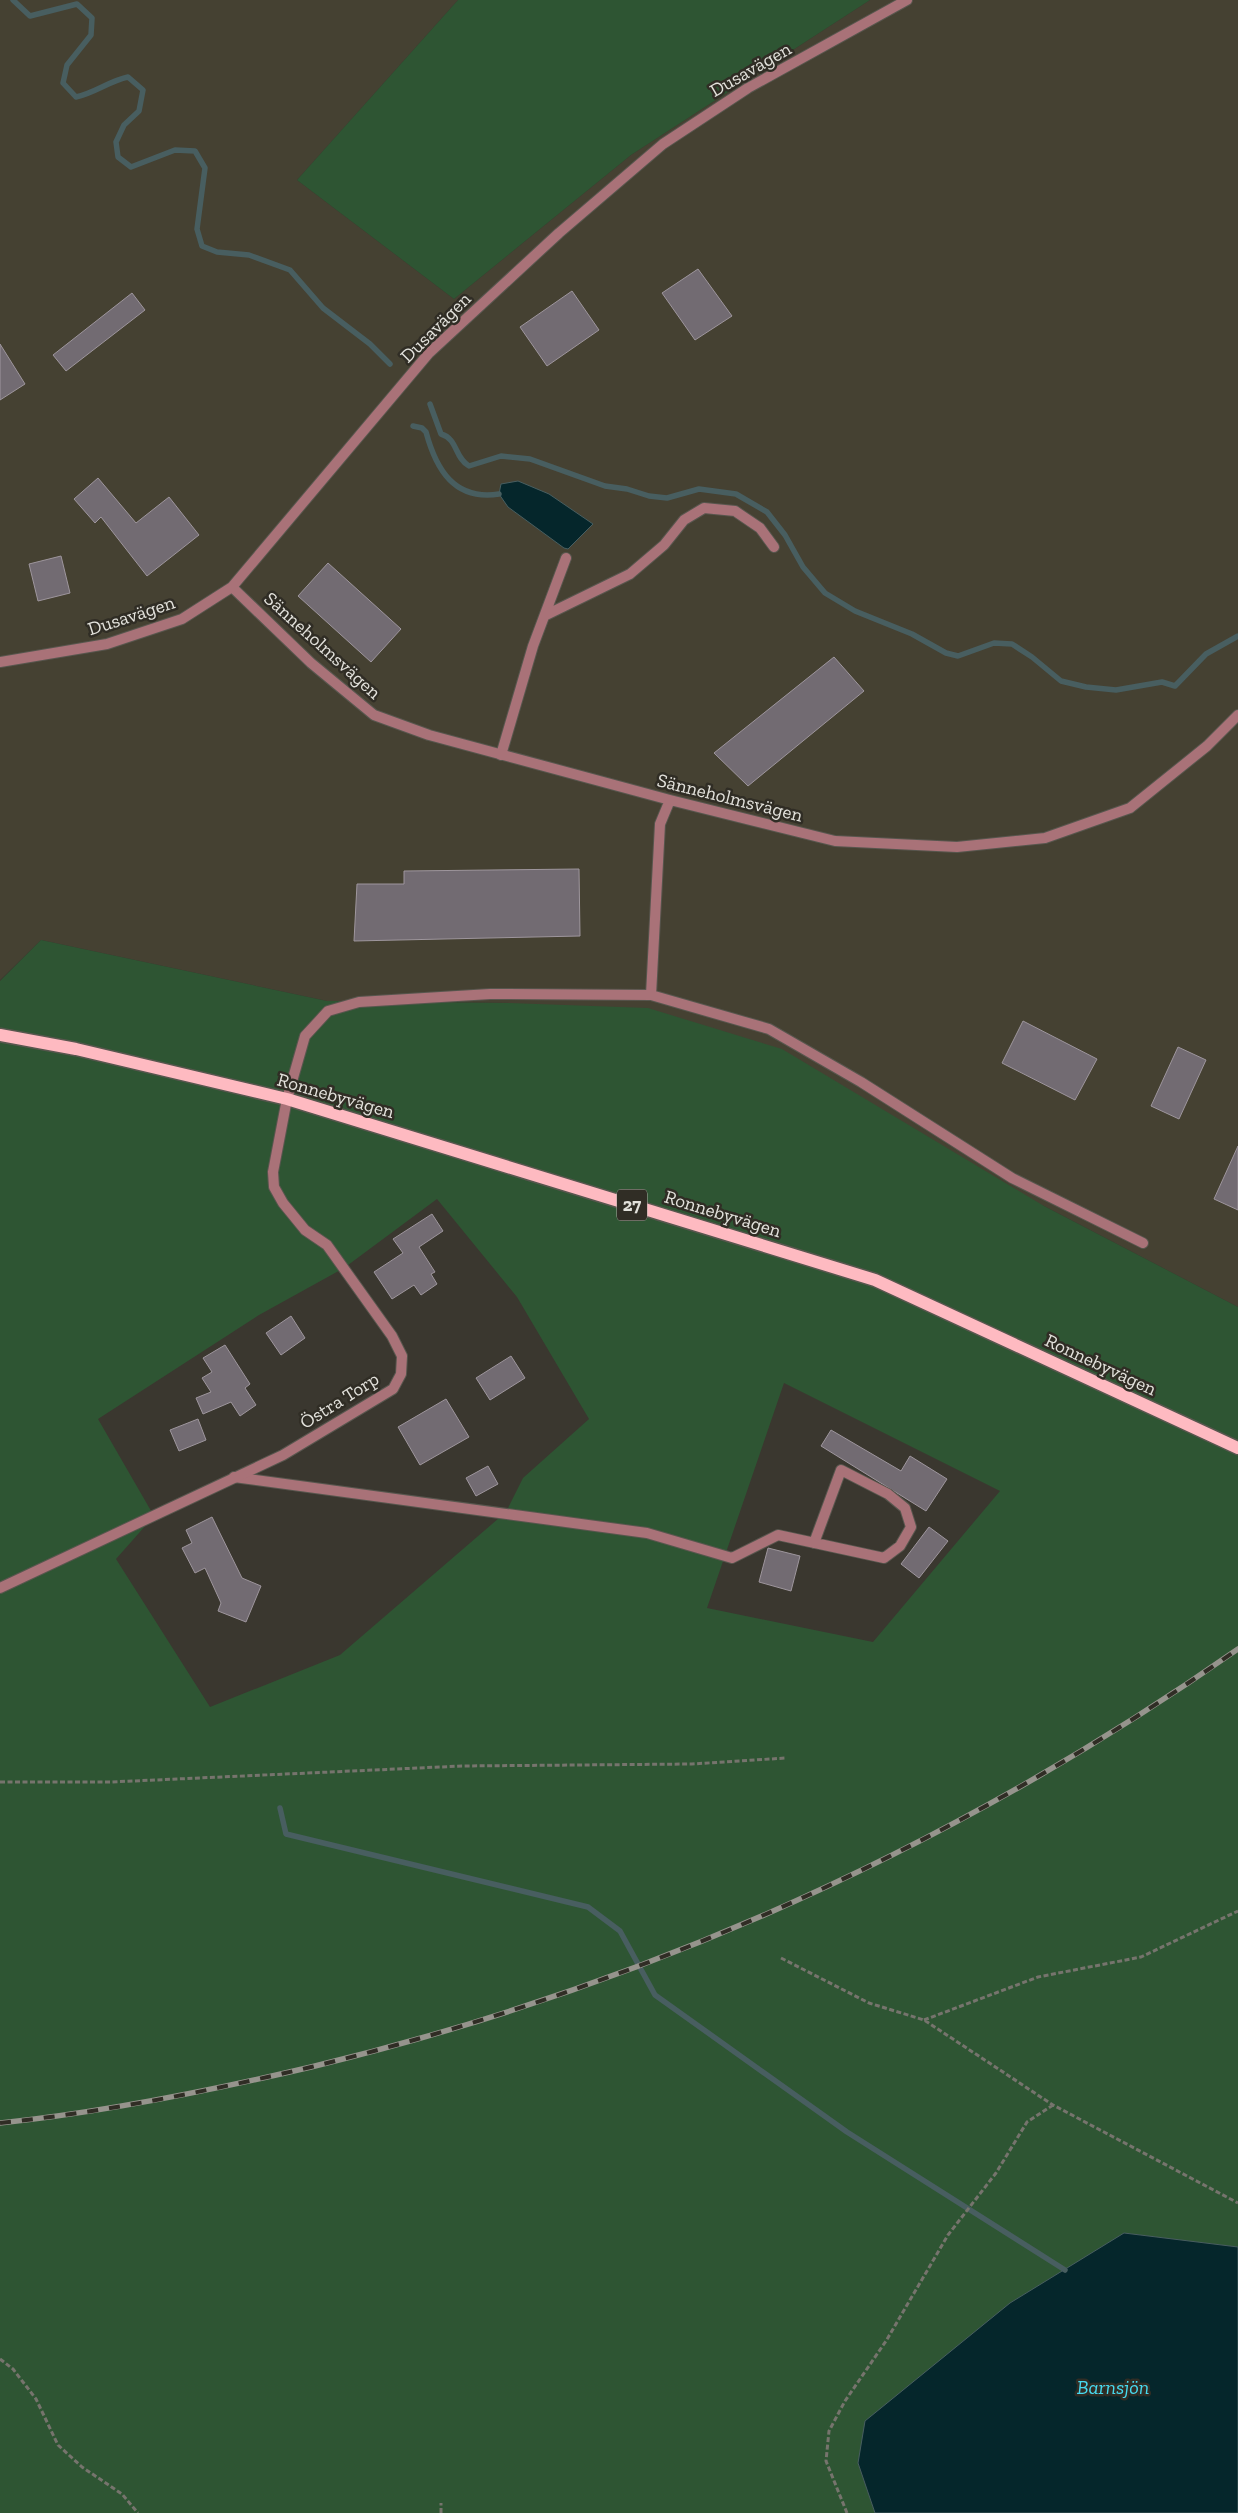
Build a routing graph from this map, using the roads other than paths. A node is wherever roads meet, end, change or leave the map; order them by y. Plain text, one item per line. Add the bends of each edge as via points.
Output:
1 (907, 0) edge
2 (774, 547) dead end
3 (566, 558) dead end
4 (232, 588) junction
5 (546, 615) junction
6 (0, 662) edge
7 (1238, 715) edge
8 (502, 755) junction
9 (670, 800) junction
10 (650, 995) junction
11 (0, 1035) edge
12 (287, 1100) junction
13 (1143, 1243) dead end
14 (1238, 1448) edge
15 (234, 1477) junction
16 (814, 1543) junction
17 (0, 1588) edge

1 - 4 street, Dusavägen via 748,88 671,139 559,233 429,353
2 - 5 street via 760,528 735,511 704,508 684,520 664,545 630,574
3 - 5 street
4 - 6 street, Dusavägen via 182,619 107,644
4 - 8 street, Sänneholmsvägen via 311,663 374,715 429,735
5 - 8 street via 533,646
7 - 9 street, Sänneholmsvägen via 1207,746 1130,808 1045,838 957,848 835,841
8 - 9 street, Sänneholmsvägen
9 - 10 street via 660,824
10 - 12 street, Östra Torp via 490,994 359,1002 328,1011 305,1036
10 - 13 street, Östra Torp via 769,1029 861,1082 1012,1178
11 - 12 main road, Ronnebyvägen / 27 via 76,1049
12 - 14 main road, Ronnebyvägen / 27 via 875,1280
12 - 15 street, Östra Torp via 273,1172 274,1187 305,1230 327,1245 392,1336 402,1356 401,1374 393,1389 282,1455
15 - 16 street via 648,1533 732,1558 778,1536
15 - 17 street, Östra Torp
16 - 16 street via 884,1558 900,1546 911,1527 905,1508 888,1494 841,1470

